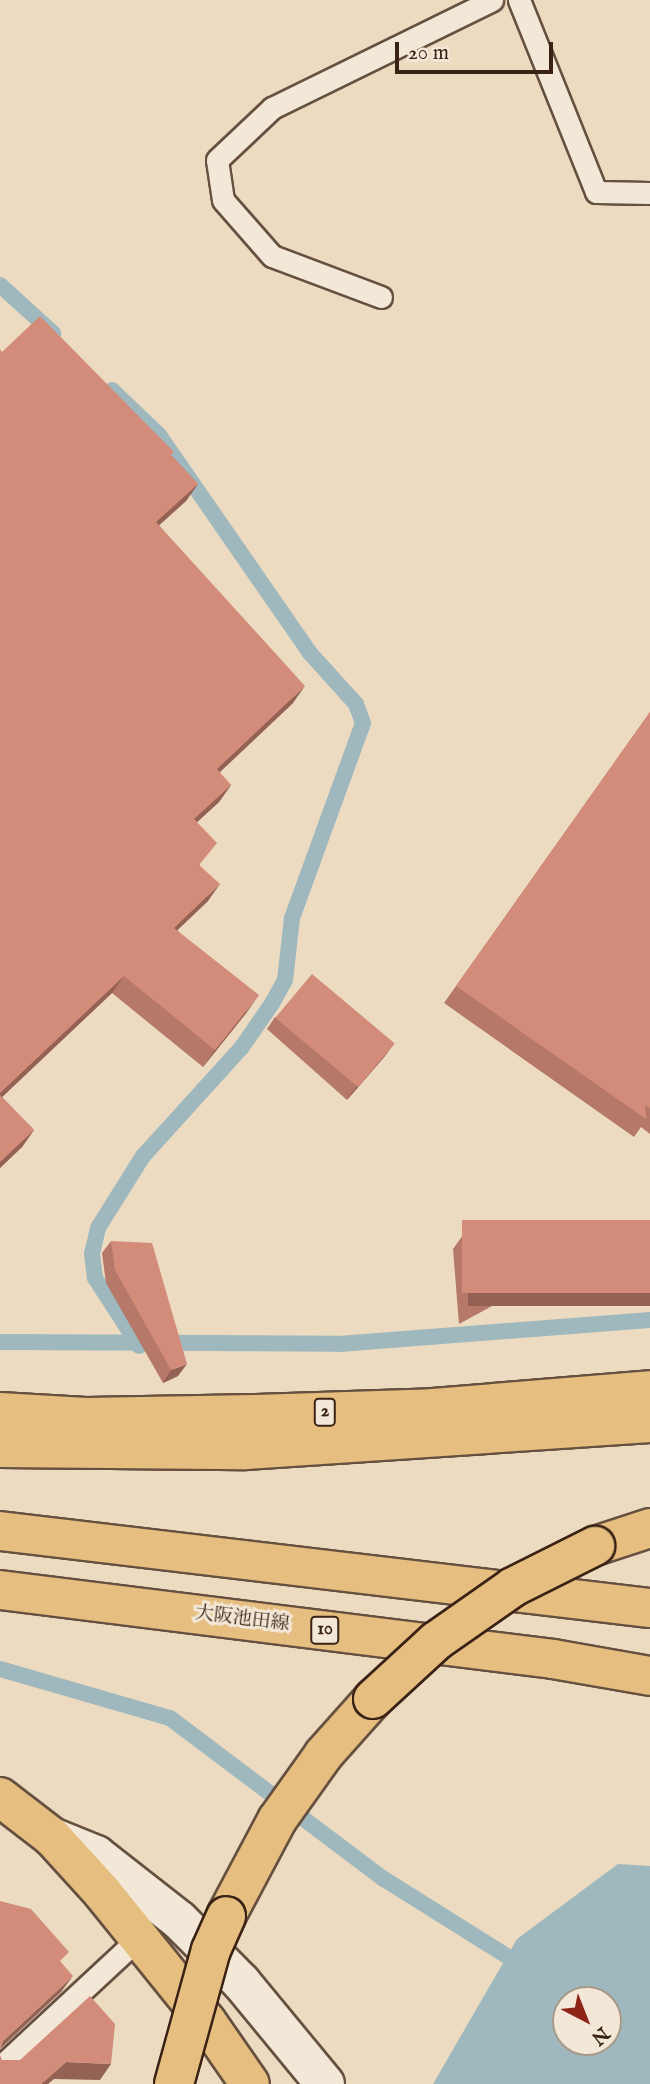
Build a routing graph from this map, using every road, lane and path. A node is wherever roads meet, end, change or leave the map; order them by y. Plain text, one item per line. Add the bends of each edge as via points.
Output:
1 (492, 0) edge
2 (519, 0) edge
3 (650, 193) edge
4 (381, 297) dead end
5 (650, 1390) edge
6 (0, 1412) edge
7 (650, 1423) edge
8 (0, 1448) edge
9 (650, 1528) edge
10 (0, 1531) edge
11 (0, 1590) edge
12 (650, 1608) edge
13 (646, 1676) edge
14 (0, 1797) edge
15 (52, 1837) junction
16 (139, 1938) junction
17 (0, 2067) edge
18 (174, 2084) edge
19 (250, 2084) edge
20 (325, 2084) edge

1 - 4 lane via 272,108 217,160 223,200 272,256
2 - 3 lane via 596,192
5 - 6 main road, 2 via 459,1407 256,1415 86,1417
7 - 8 main road, 2 via 246,1450
9 - 18 main road, bridge via 595,1546 504,1593 436,1641 373,1699 324,1754 277,1820 226,1916 211,1950
10 - 12 main road
11 - 13 main road, 大阪池田線 / 10 via 553,1659
14 - 15 main road
15 - 16 main road
15 - 20 street via 96,1855 179,1920 250,1992
16 - 17 lane
16 - 19 main road

